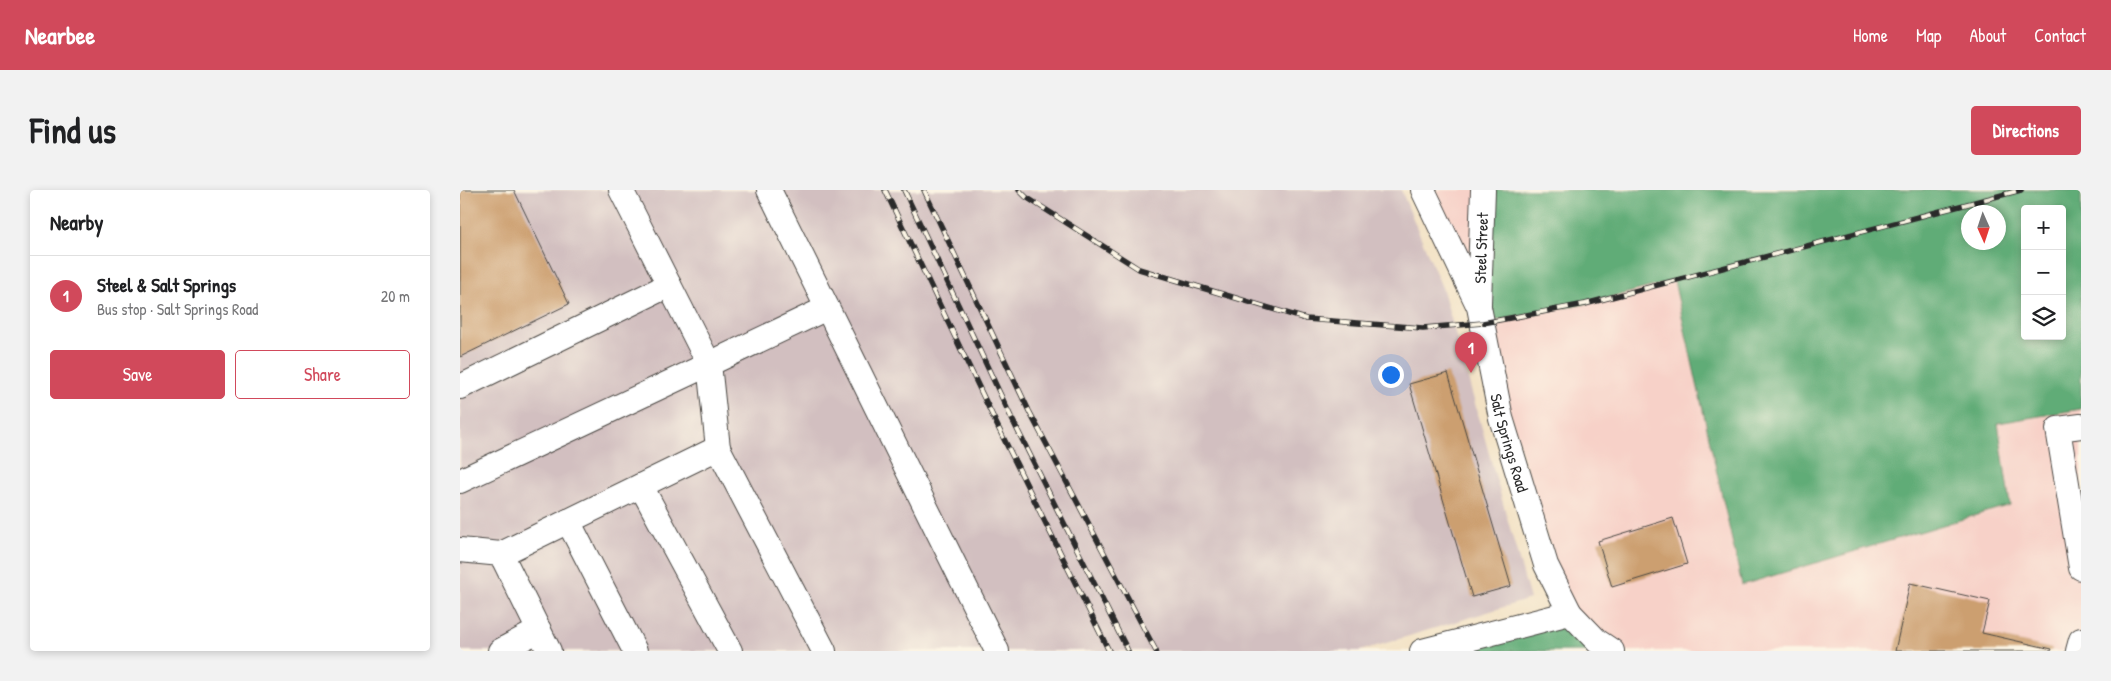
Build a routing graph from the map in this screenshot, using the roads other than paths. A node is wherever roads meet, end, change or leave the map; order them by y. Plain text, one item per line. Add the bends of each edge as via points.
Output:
1 (622, 190) edge
2 (769, 190) edge
3 (1423, 190) edge
4 (1484, 190) edge
5 (669, 285) junction
6 (1479, 307) junction
7 (827, 308) junction
8 (709, 364) junction
9 (460, 387) edge
10 (2081, 426) edge
11 (718, 448) junction
12 (460, 481) edge
13 (641, 486) junction
14 (568, 521) junction
15 (460, 550) edge
16 (501, 554) junction
17 (2081, 568) edge
18 (1570, 613) junction
19 (2081, 640) edge
20 (544, 641) edge
21 (500, 651) edge
22 (635, 651) edge
23 (730, 651) edge
24 (824, 651) edge
25 (997, 651) edge
26 (1422, 651) edge
27 (1612, 651) edge
28 (2078, 651) edge

1 - 5 street
2 - 7 street
3 - 6 street, Salt Springs Road
4 - 6 street, Steel Street
5 - 8 street
5 - 9 street
6 - 18 street, Salt Springs Road via 1501,418 1546,565
7 - 8 street
7 - 25 street
8 - 11 street
8 - 12 street
10 - 17 street via 2058,430
11 - 13 street
11 - 24 street
13 - 14 street
13 - 23 street
14 - 16 street
14 - 22 street
15 - 16 street
16 - 20 street
18 - 26 street
18 - 27 street, Salt Springs Road via 1597,641
19 - 28 street
20 - 21 street

